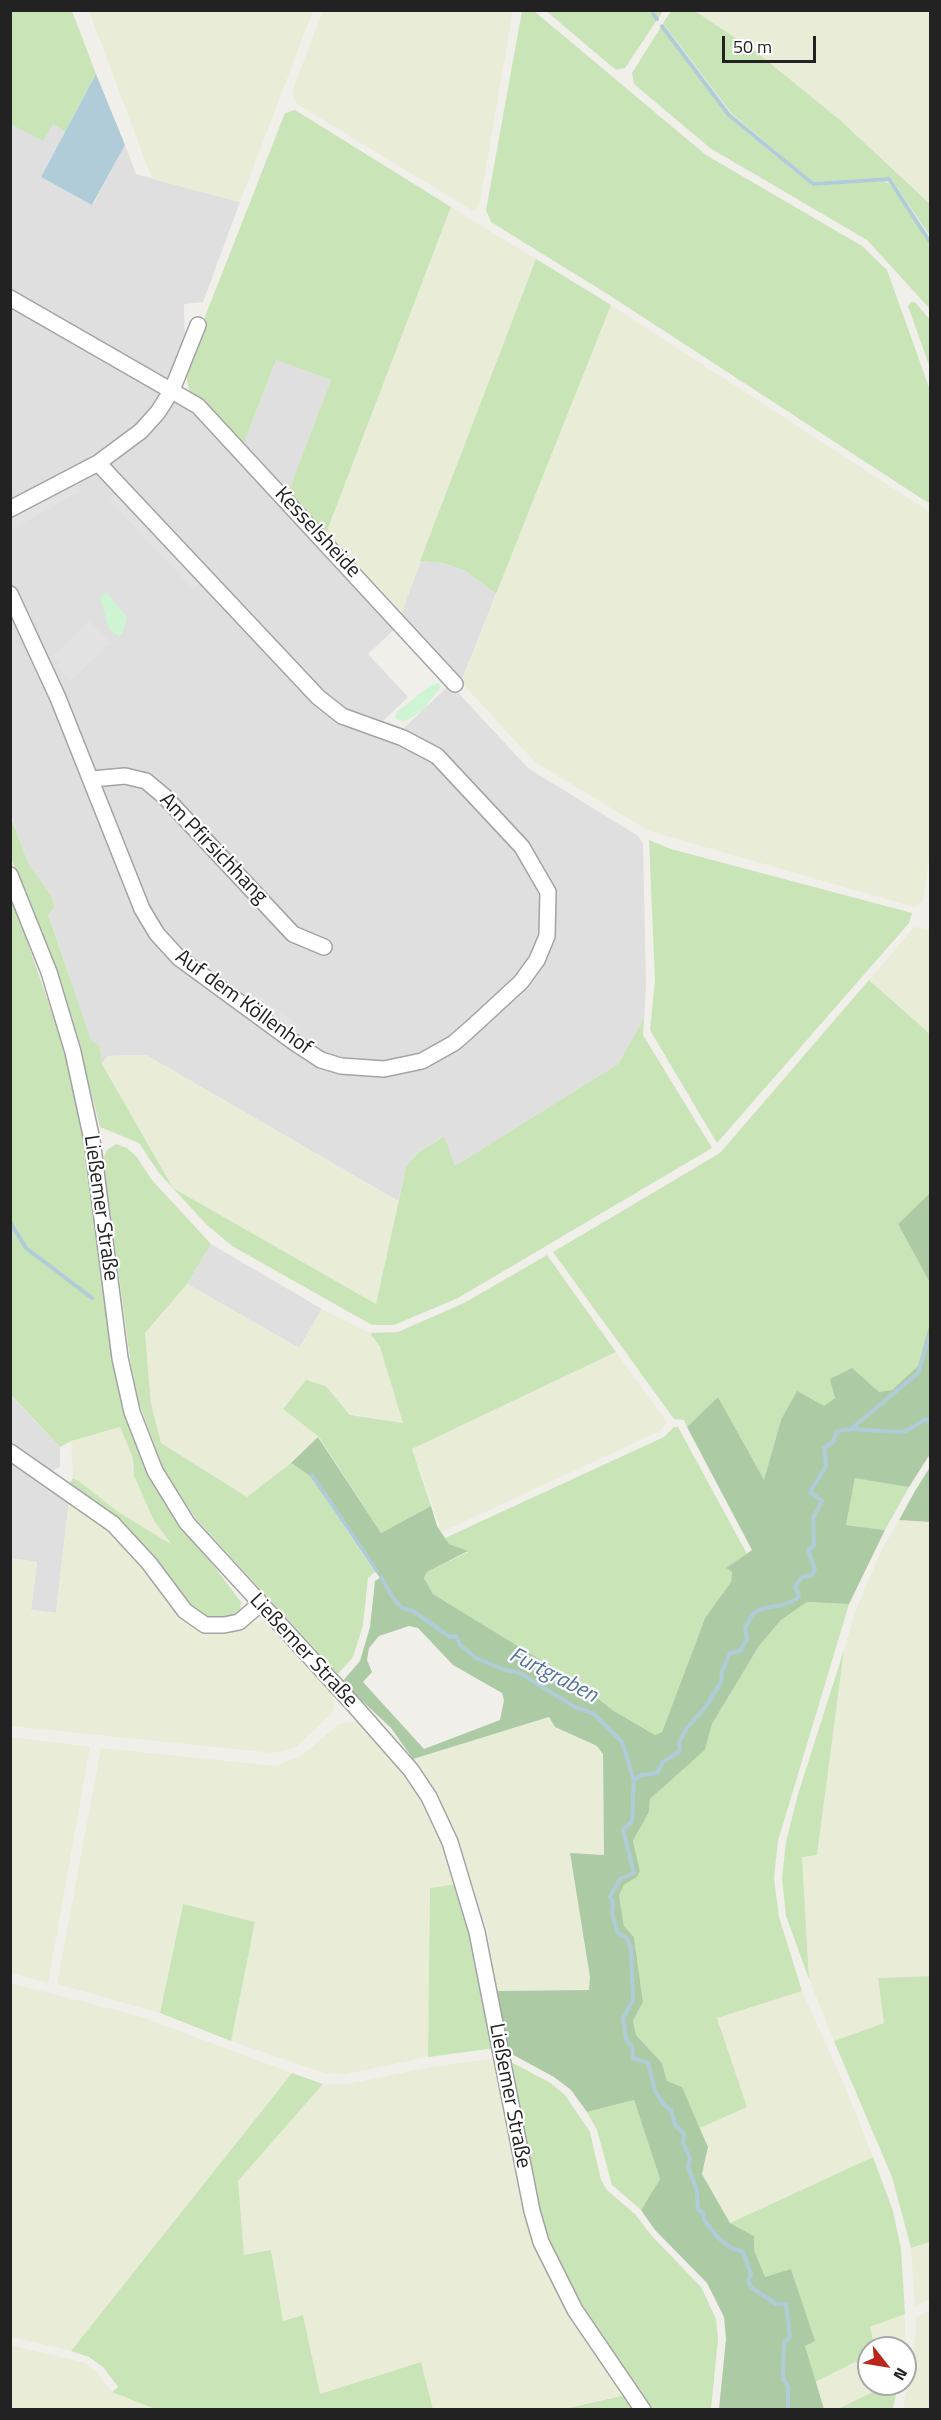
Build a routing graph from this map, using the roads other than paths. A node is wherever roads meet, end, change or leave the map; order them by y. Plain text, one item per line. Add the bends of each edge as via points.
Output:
1 (10, 298) edge
2 (198, 325) dead end
3 (172, 390) junction
4 (98, 463) junction
5 (10, 509) edge
6 (10, 594) edge
7 (455, 684) dead end
8 (92, 779) junction
9 (10, 875) edge
10 (324, 947) dead end
11 (10, 1452) edge
12 (261, 1604) junction
13 (643, 2409) edge

1 - 3 street, Kesselsheide
2 - 3 street
3 - 4 street via 141,430
3 - 7 street, Kesselsheide via 198,406
4 - 5 street
4 - 8 street, Auf dem Köllenhof via 324,703 342,716 404,738 437,756 528,854 547,886 547,936 537,960 521,982 454,1043 435,1055 384,1070 321,1060 231,998 167,947 142,909
6 - 8 street, Auf dem Köllenhof
8 - 10 street, Am Pfirsichhang via 124,776 146,781 293,934
9 - 12 street, Ließemer Straße via 49,972 75,1063 92,1140 120,1358 132,1412 155,1471 187,1523
11 - 12 street via 113,1524 185,1611 206,1625 238,1622
12 - 13 street, Ließemer Straße via 411,1770 441,1822 477,1932 541,2242 575,2310

